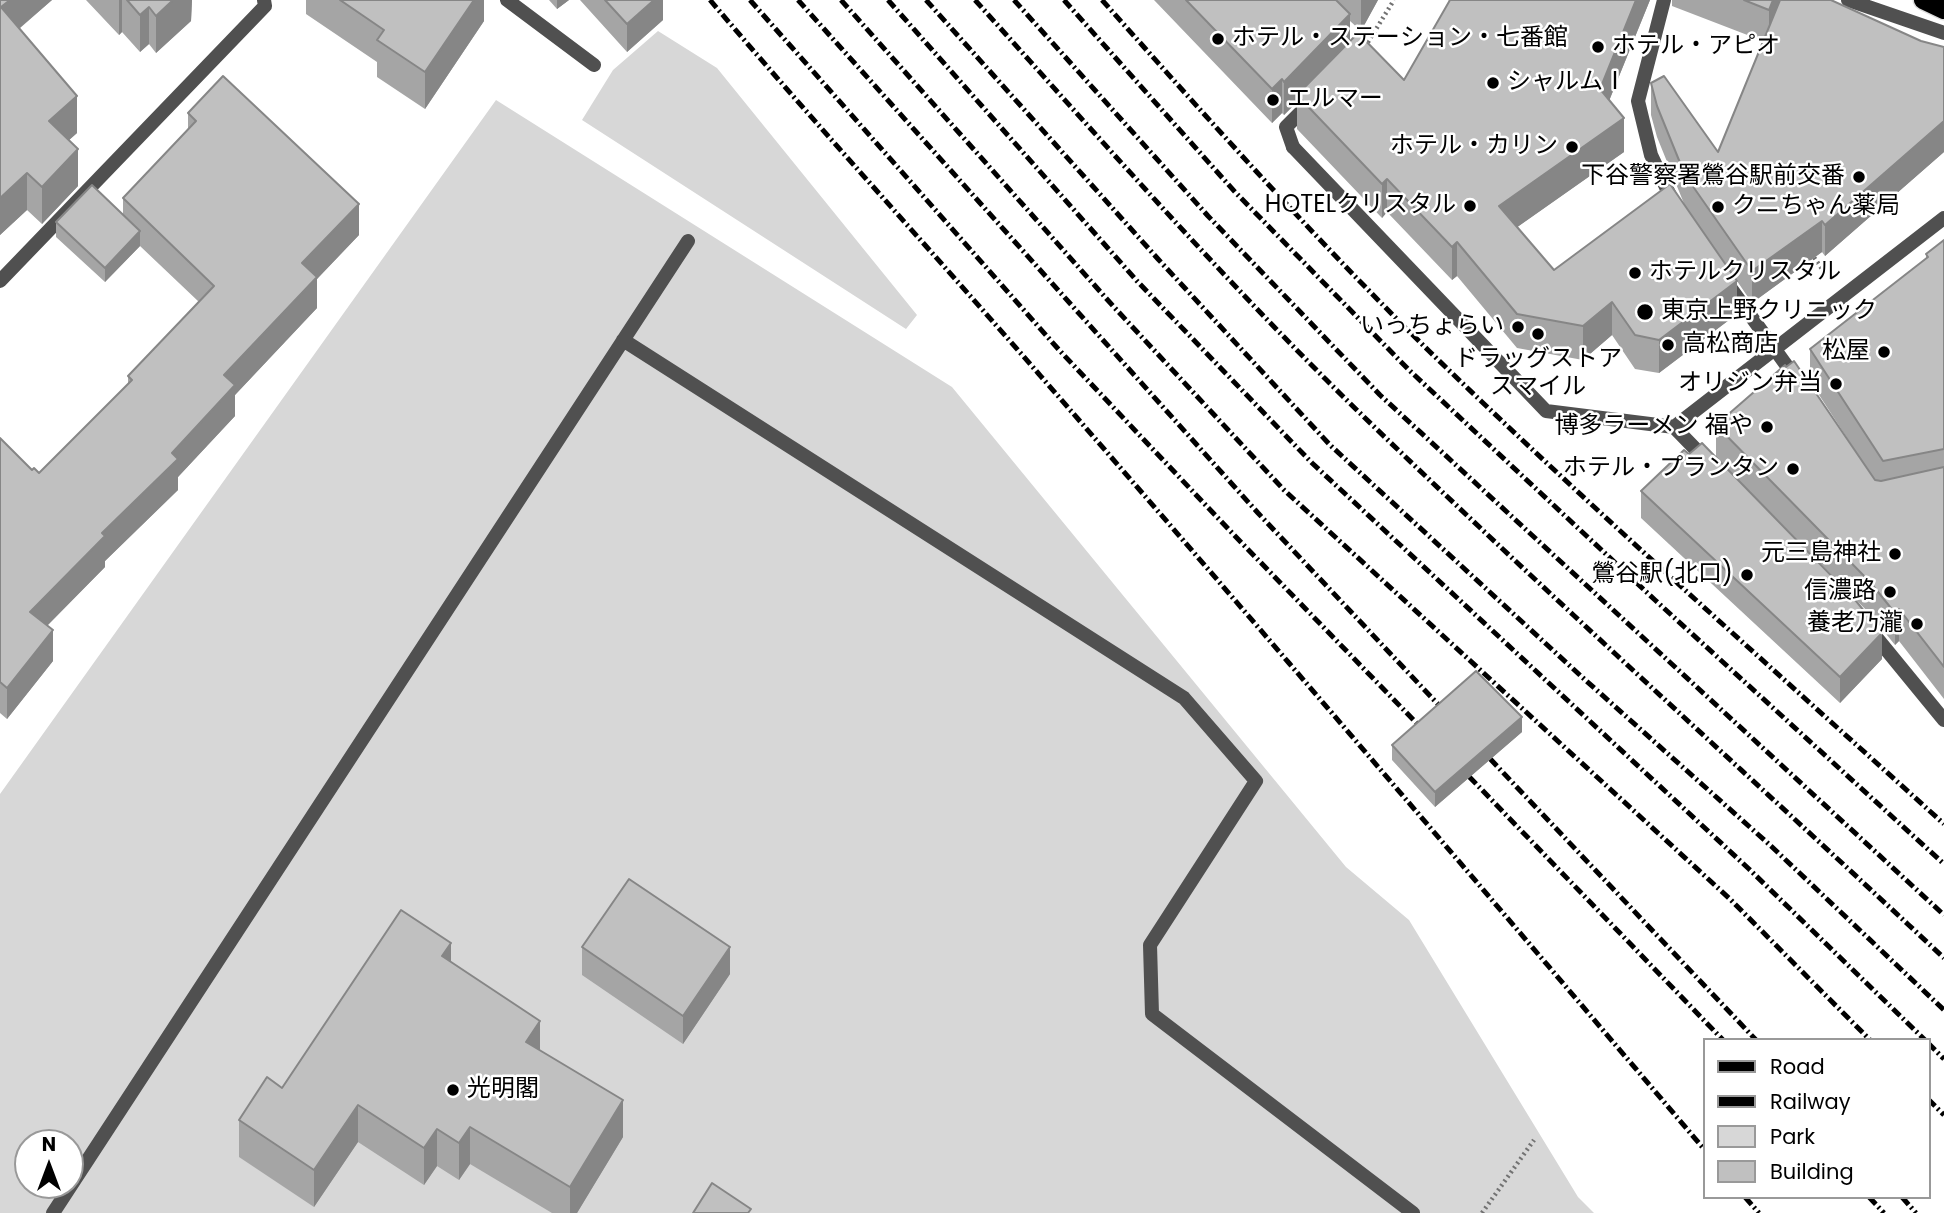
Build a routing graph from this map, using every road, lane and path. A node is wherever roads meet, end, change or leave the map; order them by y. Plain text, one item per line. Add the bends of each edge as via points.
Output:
1 (264, 0) edge
2 (507, 0) edge
3 (1394, 0) edge
4 (1664, 0) edge
5 (1848, 0) edge
6 (1923, 0) edge
7 (1944, 10) edge
8 (1944, 33) edge
9 (1364, 47) edge
10 (594, 65) dead end
11 (1316, 97) edge
12 (1944, 218) edge
13 (1683, 219) edge
14 (688, 241) dead end
15 (1808, 248) edge
16 (1715, 267) edge
17 (0, 281) edge
18 (1841, 298) junction
19 (623, 340) junction
20 (1776, 348) junction
21 (1807, 394) edge
22 (1674, 426) junction
23 (1722, 476) edge
24 (1863, 621) edge
25 (1944, 720) edge
26 (1534, 1140) dead end
27 (53, 1213) edge
28 (1413, 1213) edge
29 (1482, 1213) edge

1 - 17 street via 265,6
2 - 10 street
3 - 9 path
4 - 13 street via 1638,101 1651,155
5 - 8 street
6 - 7 main road
11 - 22 street via 1286,127 1293,147 1546,411
12 - 18 street
14 - 19 street
15 - 18 path
16 - 20 street
18 - 20 street
19 - 27 street
19 - 28 street via 1184,698 1256,781 1150,945 1152,1014
20 - 21 street
20 - 22 street
22 - 23 street
24 - 25 street
26 - 29 path

